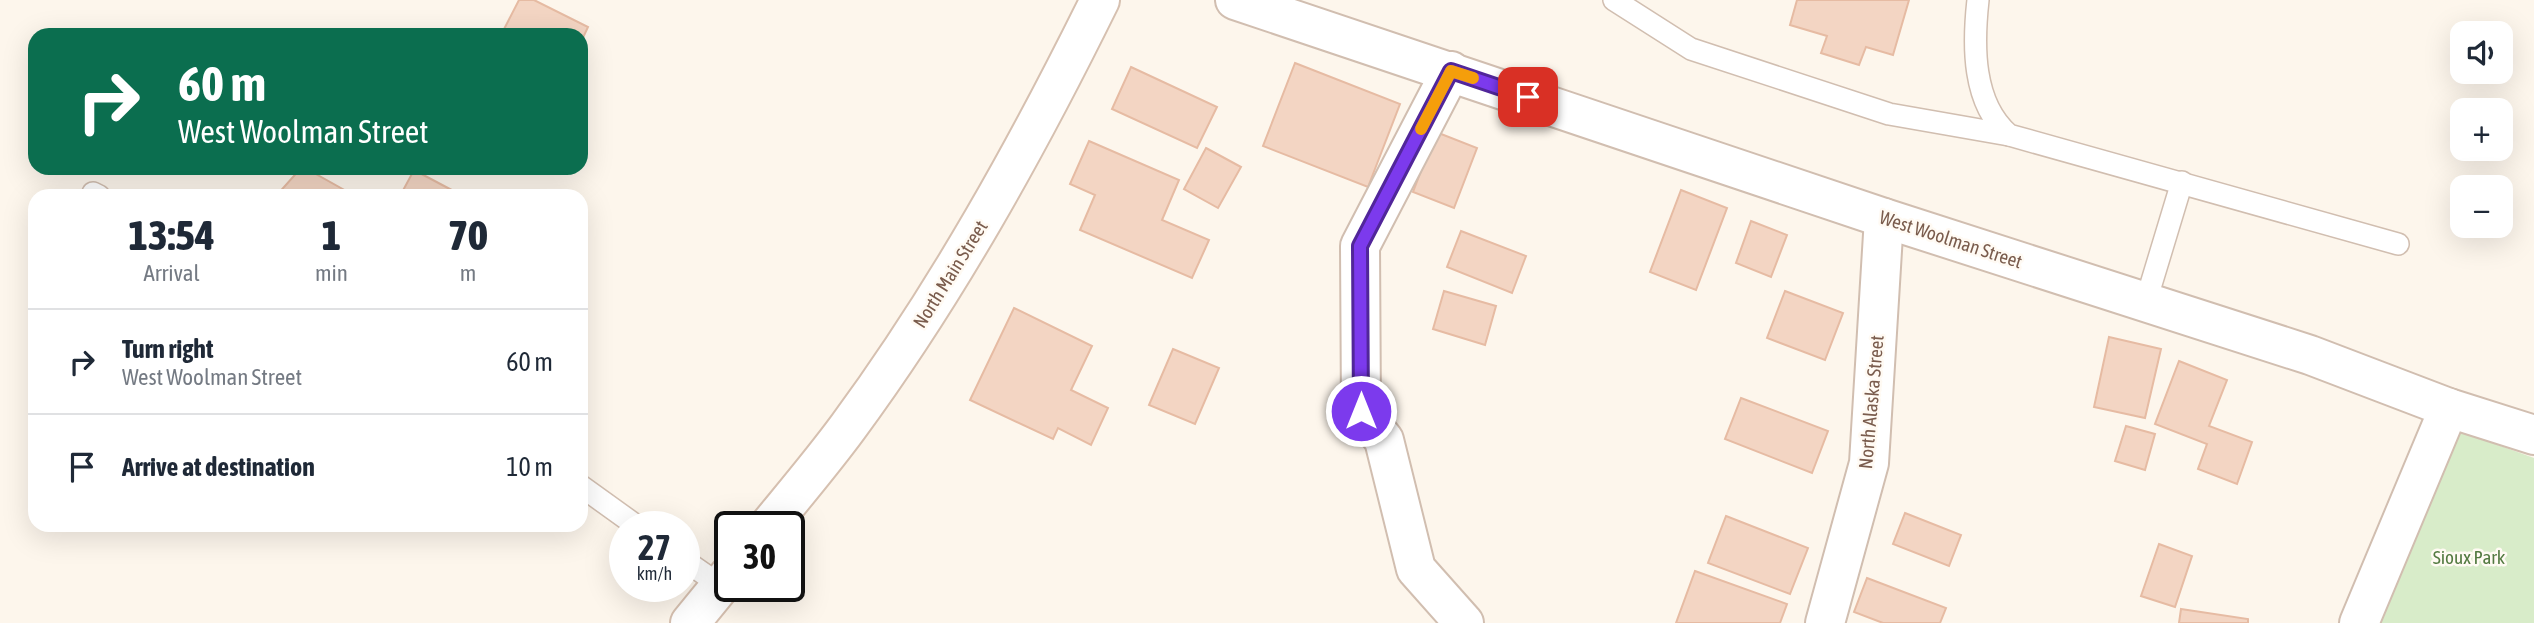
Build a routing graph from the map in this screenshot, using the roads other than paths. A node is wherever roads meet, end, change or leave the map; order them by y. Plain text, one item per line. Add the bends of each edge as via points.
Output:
1 (1100, 0) edge
2 (1235, 0) edge
3 (1614, 0) edge
4 (1978, 0) edge
5 (1451, 71) junction
6 (2009, 135) junction
7 (2182, 182) junction
8 (1884, 218) junction
9 (2398, 244) dead end
10 (2146, 301) junction
11 (2449, 408) junction
12 (2534, 435) edge
13 (588, 491) edge
14 (616, 511) edge
15 (781, 511) edge
16 (714, 593) edge
17 (690, 623) edge
18 (1464, 623) edge
19 (1825, 623) edge
20 (2359, 623) edge

1 - 15 street, North Main Street via 995,201 924,317 848,428
2 - 5 street, West Woolman Street
3 - 6 lane via 1691,49 1889,114
4 - 6 lane via 1974,37 1983,97 1996,124
5 - 8 street, West Woolman Street
5 - 18 street via 1360,246 1361,411 1384,440 1416,569
6 - 7 lane
7 - 9 lane
7 - 10 lane
8 - 10 street, West Woolman Street
8 - 19 street, North Alaska Street via 1868,463
10 - 11 street, West Woolman Street via 2310,355
11 - 12 street, West Woolman Street
11 - 20 street
13 - 14 lane
16 - 17 street

